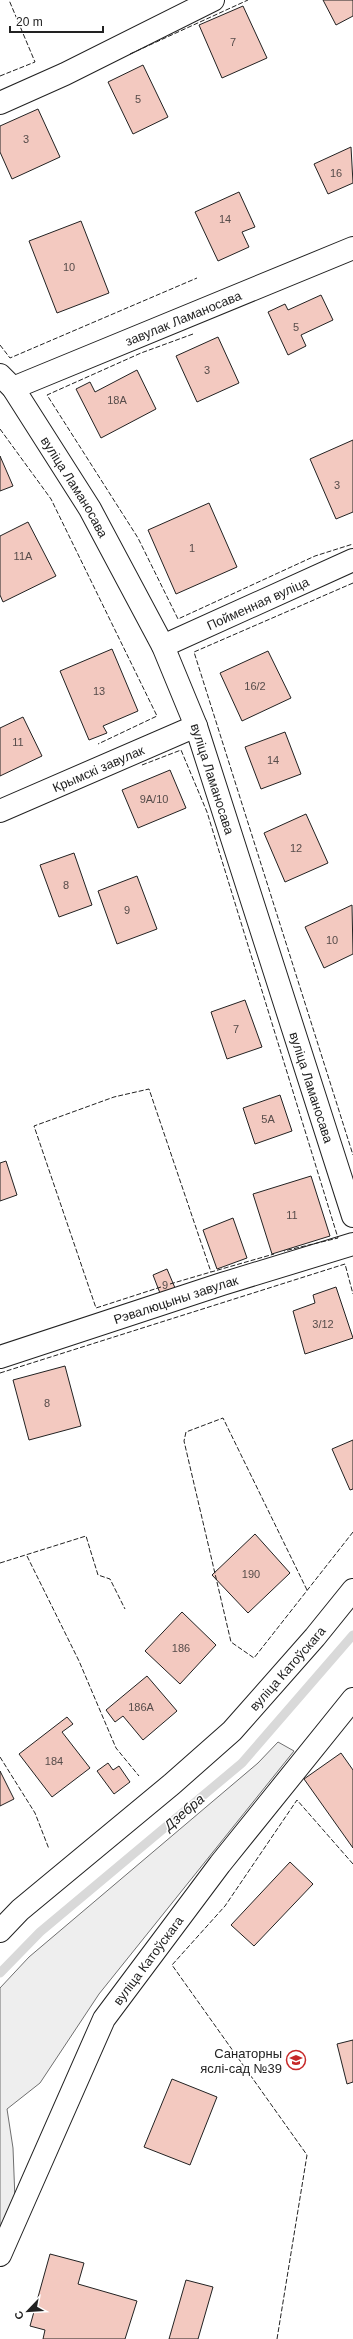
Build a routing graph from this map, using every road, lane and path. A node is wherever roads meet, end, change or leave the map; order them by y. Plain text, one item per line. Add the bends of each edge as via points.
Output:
1 (213, 0) edge
2 (0, 103) edge
3 (353, 248) edge
4 (6, 381) edge
5 (353, 560) edge
6 (163, 646) junction
7 (196, 726) junction
8 (0, 811) edge
9 (353, 1216) edge
10 (353, 1244) edge
11 (0, 1357) edge
12 (353, 1590) edge
13 (353, 1699) edge
14 (0, 1931) edge
15 (0, 2256) edge

1 - 2 street via 65,74
3 - 4 street, завулак Ламаносава
4 - 6 street, вуліца Ламаносава via 90,509
5 - 6 street, Пойменная вуліца
6 - 7 street, вуліца Ламаносава
7 - 8 street, Крымскі завулак
7 - 9 street, вуліца Ламаносава
10 - 11 street, Рэвалюцыны завулак
12 - 14 street, вуліца Катоўскага via 232,1731 20,1910
13 - 15 street, вуліца Катоўскага via 220,1864 104,2019

